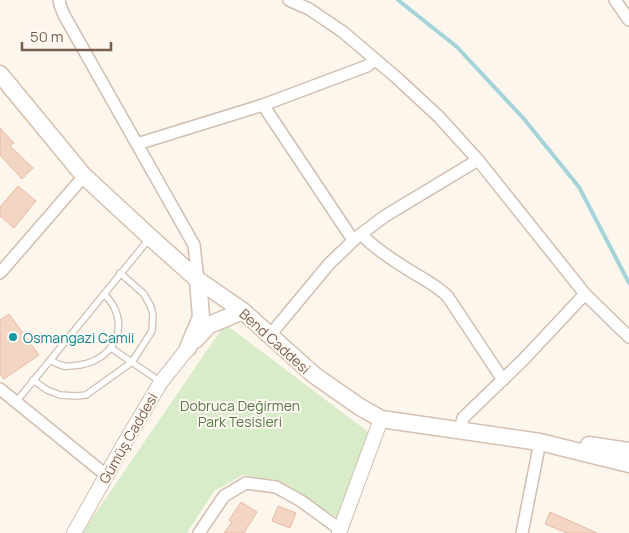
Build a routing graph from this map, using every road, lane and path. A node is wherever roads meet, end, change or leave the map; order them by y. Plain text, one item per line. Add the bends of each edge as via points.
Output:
1 (59, 0) edge
2 (289, 0) edge
3 (615, 0) edge
4 (629, 20) edge
5 (375, 60) junction
6 (0, 74) edge
7 (263, 105) junction
8 (137, 144) junction
9 (478, 160) junction
10 (84, 176) junction
11 (150, 237) junction
12 (357, 237) junction
13 (0, 273) edge
14 (120, 273) junction
15 (198, 280) junction
16 (104, 294) junction
17 (585, 294) junction
18 (243, 311) junction
19 (270, 335) junction
20 (629, 337) edge
21 (111, 348) junction
22 (188, 348) junction
23 (50, 360) junction
24 (132, 362) junction
25 (33, 380) junction
26 (503, 380) junction
27 (161, 382) junction
28 (0, 389) edge
29 (16, 402) junction
30 (381, 419) junction
31 (460, 430) junction
32 (540, 442) junction
33 (629, 450) edge
34 (629, 464) edge
35 (106, 475) junction
36 (340, 531) edge
37 (74, 533) edge
38 (199, 533) edge
39 (522, 533) edge

1 - 8 street via 64,15
2 - 5 street via 326,20
3 - 4 street
5 - 7 street via 367,66
5 - 9 street via 426,103
6 - 10 main road, Bend Caddesi
7 - 8 street
7 - 12 street
8 - 15 street via 194,245
9 - 12 street via 385,216
9 - 17 street
10 - 11 main road, Bend Caddesi
10 - 13 street
11 - 14 lane
11 - 15 main road, Bend Caddesi
12 - 19 street via 329,264
12 - 26 street via 440,289
14 - 16 lane
14 - 24 lane via 144,294 153,315 152,331
15 - 18 main road, Bend Caddesi
15 - 22 main road via 201,316
16 - 21 lane via 115,306 119,318 119,332
16 - 23 lane
17 - 20 street
17 - 26 street
18 - 19 main road, Bend Caddesi
18 - 22 main road via 209,325
19 - 30 main road, Bend Caddesi via 314,375
21 - 23 lane via 101,358 84,364 64,366
21 - 24 lane
22 - 27 street, Gümüş Caddesi
23 - 25 lane
24 - 25 lane via 86,395 60,395
24 - 27 lane
25 - 29 lane
26 - 31 street via 463,418
27 - 35 street, Gümüş Caddesi
28 - 29 street
29 - 35 street
30 - 31 main road, Bend Caddesi
30 - 36 street
31 - 32 main road, Bend Caddesi
32 - 33 main road
32 - 34 main road, Bend Caddesi
32 - 39 street
35 - 37 street, Gümüş Caddesi
36 - 38 street via 301,501 276,487 246,482 224,496

